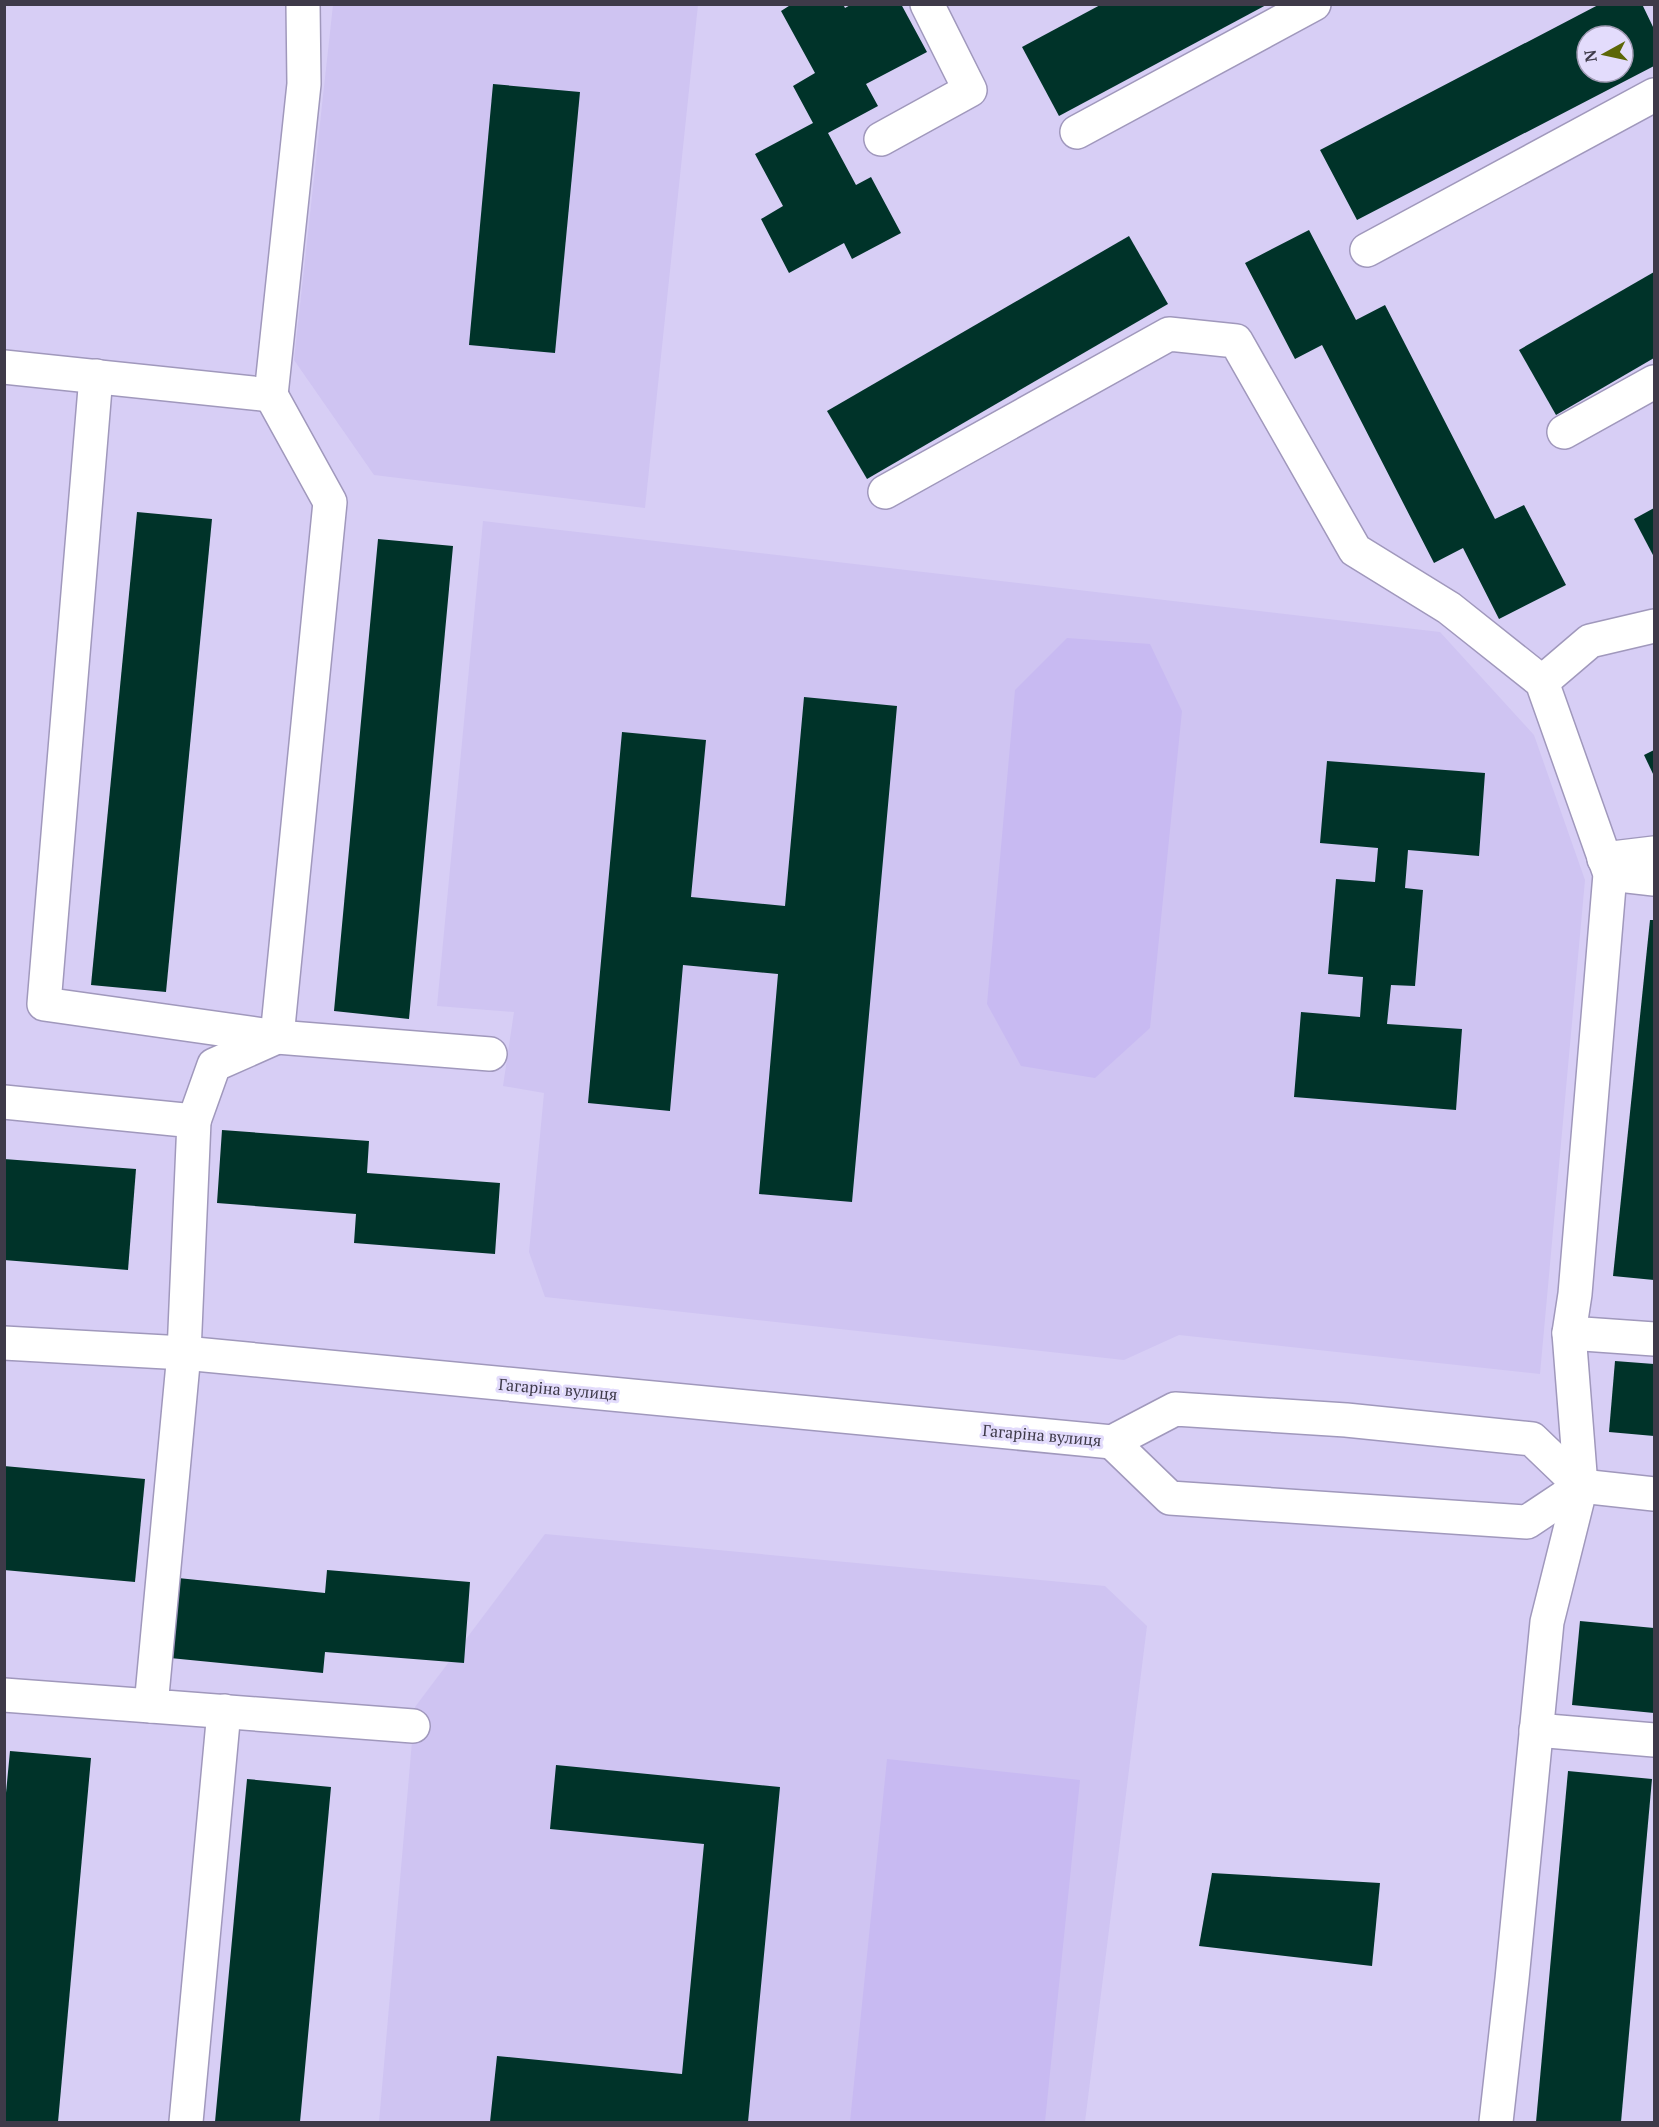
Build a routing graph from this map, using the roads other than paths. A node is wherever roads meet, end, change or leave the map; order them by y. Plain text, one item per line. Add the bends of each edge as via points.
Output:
1 (303, 4) edge
2 (927, 4) edge
3 (1314, 4) edge
4 (1654, 95) edge
5 (1077, 132) dead end
6 (881, 140) dead end
7 (1367, 250) dead end
8 (4, 367) edge
9 (96, 376) junction
10 (1654, 382) edge
11 (271, 395) junction
12 (1564, 432) dead end
13 (885, 492) dead end
14 (1654, 626) edge
15 (1542, 682) junction
16 (1654, 853) edge
17 (1607, 867) junction
18 (1654, 879) edge
19 (277, 1036) junction
20 (490, 1054) dead end
21 (4, 1102) edge
22 (194, 1121) junction
23 (1569, 1333) junction
24 (1654, 1339) edge
25 (4, 1343) edge
26 (184, 1353) junction
27 (1112, 1442) junction
28 (1581, 1486) junction
29 (1654, 1494) edge
30 (4, 1695) edge
31 (151, 1706) junction
32 (224, 1711) junction
33 (413, 1726) dead end
34 (1536, 1730) junction
35 (1654, 1740) edge
36 (186, 2122) edge
37 (1496, 2122) edge

1 - 11 street via 304,84
2 - 6 street via 970,90
3 - 5 street
4 - 7 street
8 - 9 street
9 - 11 street
9 - 19 street via 44,1004
10 - 12 street
11 - 19 street via 330,502
13 - 15 street via 1169,334 1236,341 1355,550 1449,608
14 - 15 street via 1590,641
15 - 17 street
16 - 17 street
17 - 18 street
17 - 23 street
19 - 20 street
19 - 22 street via 214,1065
21 - 22 street
22 - 26 street
23 - 24 street
23 - 28 street
25 - 26 street, Гагаріна вулиця
26 - 27 street, Гагаріна вулиця
26 - 31 street
27 - 28 street, Гагаріна вулиця via 1175,1409 1346,1420 1532,1438
27 - 28 street, Гагаріна вулиця via 1170,1498 1527,1522
28 - 29 street
28 - 34 street via 1547,1622
30 - 31 street
31 - 32 street
32 - 33 street
32 - 36 street
34 - 35 street
34 - 37 street

